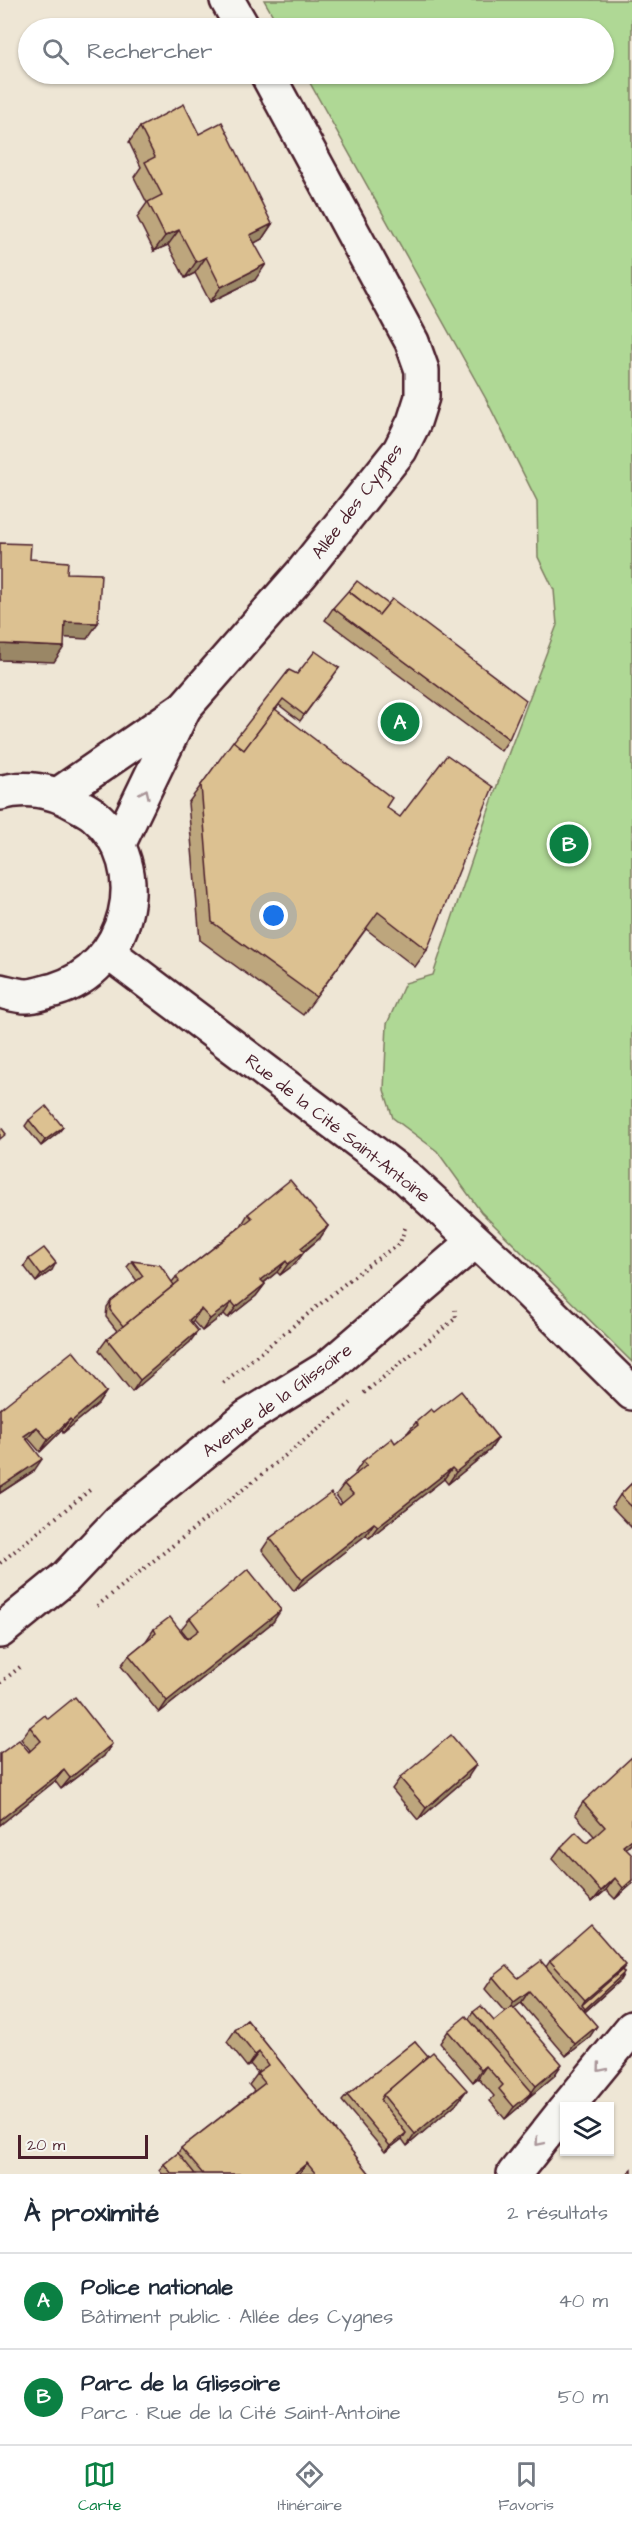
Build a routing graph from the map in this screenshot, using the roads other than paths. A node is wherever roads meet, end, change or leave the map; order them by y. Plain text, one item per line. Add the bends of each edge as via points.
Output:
1 (227, 0) edge
2 (237, 18) edge
3 (272, 84) edge
4 (184, 708) junction
5 (0, 793) edge
6 (59, 794) junction
7 (118, 845) junction
8 (109, 953) junction
9 (0, 991) edge
10 (475, 1241) junction
11 (632, 1393) edge
12 (0, 1631) edge
13 (632, 2028) edge
14 (571, 2102) edge
15 (560, 2116) edge
16 (514, 2174) edge

1 - 2 street
3 - 4 street, Allée des Cygnes via 412,342 422,370 422,397 400,450 302,573
4 - 6 street, Allée des Cygnes
7 -> 4 street, Allée des Cygnes
5 - 6 street via 18,788
6 - 7 street via 94,815
7 - 8 street via 128,891 125,919
8 - 9 street via 74,984 28,996
8 - 10 street, Rue de la Cité Saint-Antoine via 406,1177
10 - 11 street, Rue de la Cité Saint-Antoine
10 - 12 street, Avenue de la Glissoire via 327,1368 247,1417 119,1521 65,1578
13 -> 14 street
15 -> 16 street

